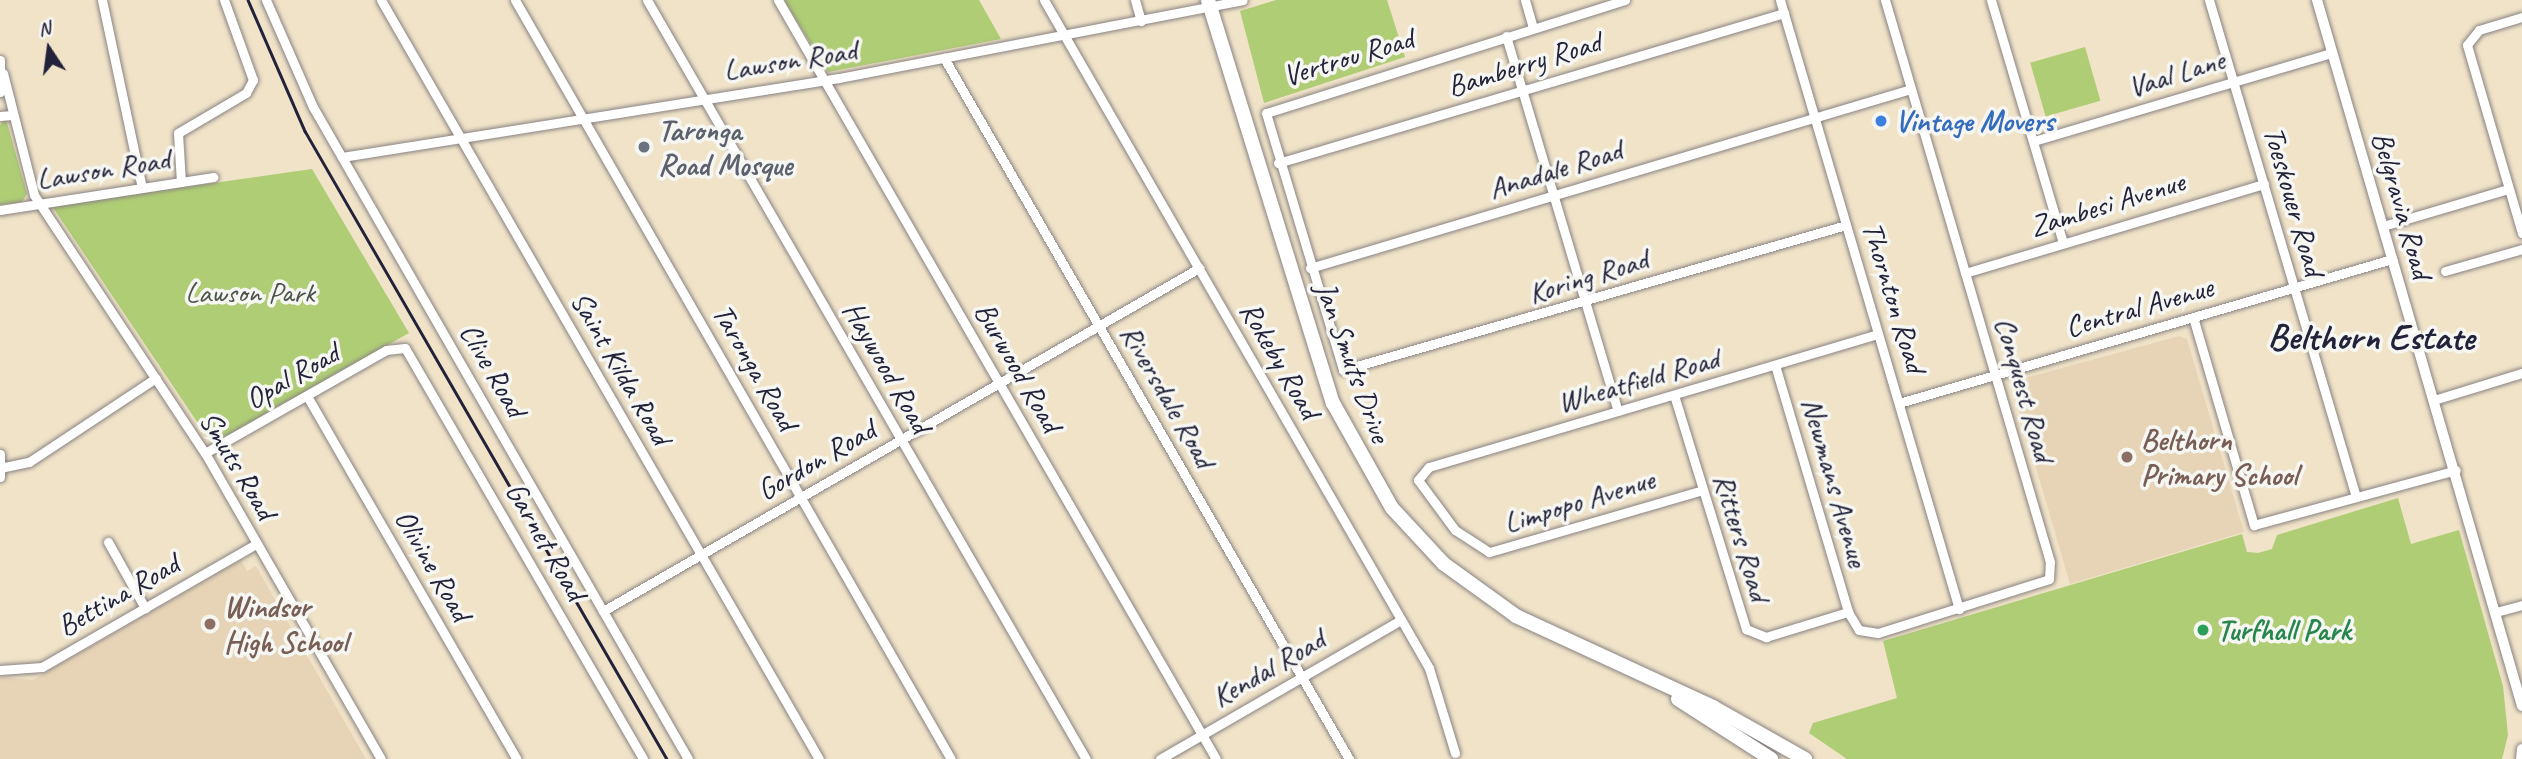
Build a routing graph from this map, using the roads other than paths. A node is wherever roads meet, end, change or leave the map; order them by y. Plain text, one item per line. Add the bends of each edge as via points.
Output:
1 (102, 0) edge
2 (224, 0) edge
3 (266, 0) edge
4 (381, 0) edge
5 (515, 0) edge
6 (647, 0) edge
7 (778, 0) edge
8 (1044, 0) edge
9 (1135, 0) edge
10 (1243, 0) edge
11 (1525, 0) edge
12 (1625, 0) edge
13 (1780, 0) edge
14 (1885, 0) edge
15 (1991, 0) edge
16 (2209, 0) edge
17 (2317, 0) edge
18 (1210, 4) edge
19 (1784, 13) junction
20 (2522, 17) edge
21 (1141, 21) junction
22 (1533, 27) junction
23 (1065, 35) junction
24 (1506, 36) junction
25 (2332, 53) junction
26 (944, 58) junction
27 (0, 60) edge
28 (3, 73) junction
29 (824, 80) junction
30 (2233, 82) junction
31 (1910, 89) junction
32 (1523, 90) junction
33 (0, 92) edge
34 (704, 99) junction
35 (12, 115) junction
36 (0, 116) edge
37 (583, 118) junction
38 (1815, 118) junction
39 (460, 137) junction
40 (2034, 141) junction
41 (342, 157) junction
42 (1278, 163) junction
43 (213, 177) dead end
44 (181, 182) junction
45 (2264, 184) junction
46 (142, 188) junction
47 (2508, 189) junction
48 (1553, 195) junction
49 (39, 204) junction
50 (0, 210) edge
51 (1846, 225) junction
52 (2383, 226) junction
53 (2522, 233) edge
54 (2063, 243) junction
55 (2522, 249) edge
56 (2392, 259) junction
57 (1199, 268) junction
58 (1310, 268) junction
59 (2445, 271) dead end
60 (1965, 273) junction
61 (2294, 288) junction
62 (1586, 302) junction
63 (2193, 317) junction
64 (1099, 326) junction
65 (1878, 334) junction
66 (405, 348) joint
67 (1776, 365) junction
68 (1343, 370) joint
69 (2522, 373) edge
70 (1995, 374) junction
71 (156, 378) junction
72 (999, 383) junction
73 (1674, 395) junction
74 (307, 396) junction
75 (2434, 400) junction
76 (1899, 403) junction
77 (1618, 411) junction
78 (901, 439) junction
79 (205, 453) junction
80 (0, 454) edge
81 (2456, 470) junction
82 (0, 471) edge
83 (1418, 480) joint
84 (1703, 490) junction
85 (801, 496) junction
86 (2356, 497) junction
87 (108, 542) dead end
88 (256, 544) junction
89 (700, 555) junction
90 (2522, 605) edge
91 (145, 607) junction
92 (1959, 609) junction
93 (603, 611) junction
94 (1848, 612) junction
95 (2497, 612) junction
96 (1401, 620) junction
97 (1618, 665) junction
98 (0, 670) edge
99 (1302, 678) junction
100 (2522, 706) edge
101 (1202, 734) junction
102 (2522, 749) edge
103 (1455, 753) dead end
104 (381, 759) edge
105 (517, 759) edge
106 (643, 759) edge
107 (688, 759) edge
108 (819, 759) edge
109 (951, 759) edge
110 (1086, 759) edge
111 (1160, 759) edge
112 (1216, 759) edge
113 (1349, 759) edge
114 (1771, 759) edge
115 (1805, 759) edge
116 (2521, 759) edge

1 - 46 street
2 - 44 street via 251,71 251,88 178,133
3 - 41 street, Clive Road
4 - 39 street, Saint Kilda Road
5 - 37 street, Taronga Road
6 - 34 street, Haywood Road
7 - 29 street, Burwood Road
8 - 23 street, Rokeby Road
9 - 21 street
10 - 18 street, Lawson Road
11 - 22 street
12 - 22 street, Vertrou Road
13 - 19 street, Thornton Road
14 - 31 street, Conquest Road
15 - 40 street
16 - 30 street, Toeskouer Road
17 - 25 street, Belgravia Road
18 - 21 street, Lawson Road
18 - 97 main road, Jan Smuts Drive via 1324,377 1372,480 1427,549 1484,596
19 - 32 street, Bamberry Road
19 - 38 street, Thornton Road
20 - 47 street via 2479,30 2467,45
21 - 23 street, Lawson Road
22 - 24 street, Vertrou Road
23 - 26 street, Lawson Road
23 - 57 street, Rokeby Road
24 - 32 street
24 - 42 street, Vertrou Road via 1273,106 1265,118
25 - 30 street, Vaal Lane
25 - 52 street, Belgravia Road
26 - 29 street, Lawson Road
26 - 64 street, Riversdale Road
27 - 28 street, Smuts Road
28 - 33 street
28 - 35 street, Smuts Road
29 - 34 street, Lawson Road
29 - 72 street, Burwood Road
30 - 40 street, Vaal Lane
30 - 45 street, Toeskouer Road
31 - 38 street, Anadale Road
31 - 60 street, Conquest Road
32 - 42 street, Bamberry Road
32 - 48 street
34 - 37 street, Lawson Road
34 - 78 street, Haywood Road
35 - 36 street
35 - 49 street, Smuts Road
37 - 39 street, Lawson Road
37 - 85 street, Taronga Road
38 - 48 street, Anadale Road
38 - 51 street, Thornton Road
39 - 41 street, Lawson Road
39 - 89 street, Saint Kilda Road
40 - 54 street
41 - 93 street, Clive Road
42 - 58 street, Vertrou Road
43 - 44 street, Lawson Road
44 - 46 street, Lawson Road
45 - 54 street, Zambesi Avenue
45 - 61 street, Toeskouer Road
46 - 49 street, Lawson Road
47 - 52 street
47 - 53 street
48 - 58 street, Anadale Road
48 - 62 street
49 - 50 street, Lawson Road
49 - 71 street, Smuts Road
51 - 62 street, Koring Road
51 - 65 street, Thornton Road
52 - 56 street, Belgravia Road
54 - 60 street, Zambesi Avenue
55 - 59 street
56 - 61 street, Central Avenue
56 - 75 street, Belgravia Road
57 - 64 street, Gordon Road
57 - 96 street, Rokeby Road
58 - 68 street, Vertrou Road
60 - 70 street, Conquest Road
61 - 63 street, Central Avenue
61 - 86 street, Toeskouer Road
62 - 68 street, Koring Road
62 - 77 street
63 - 70 street, Central Avenue
63 - 86 street via 2254,525
64 - 72 street, Gordon Road
64 - 99 street, Riversdale Road
65 - 67 street, Wheatfield Road
65 - 76 street, Thornton Road
66 - 74 street, Opal Road via 386,350
66 - 106 street, Garnet Road
67 - 73 street, Wheatfield Road
67 - 94 street, Newmans Avenue
69 - 75 street
70 - 76 street, Central Avenue
70 - 92 street, Conquest Road via 2051,574 2039,587
71 - 79 street, Smuts Road
71 - 82 street via 29,462
72 - 78 street, Gordon Road
72 - 101 street, Burwood Road
73 - 77 street, Wheatfield Road
73 - 84 street, Ritters Road
74 - 79 street, Opal Road
74 - 105 street, Olivine Road
75 - 81 street, Belgravia Road
76 - 92 street, Thornton Road
77 - 83 street, Wheatfield Road via 1429,467
78 - 85 street, Gordon Road
78 - 110 street, Haywood Road
79 - 88 street, Smuts Road
80 - 82 street
81 - 86 street
81 - 95 street, Belgravia Road
83 - 84 street, Limpopo Avenue via 1455,530 1489,552
84 - 94 street, Ritters Road via 1750,634 1766,637
85 - 89 street, Gordon Road
85 - 109 street, Taronga Road
87 - 91 street
88 - 91 street, Bettina Road
88 - 104 street, Smuts Road
89 - 93 street, Gordon Road
89 - 108 street, Saint Kilda Road
90 - 95 street
91 - 98 street, Bettina Road via 34,671
92 - 94 street, Conquest Road via 1878,633 1859,630
93 - 107 street, Clive Road
95 - 100 street, Belgravia Road
96 - 99 street, Kendal Road
96 - 103 street, Rokeby Road via 1434,679
97 - 114 main road, Jan Smuts Drive
97 - 115 main road, Jan Smuts Drive via 1713,707
99 - 101 street, Kendal Road
99 - 113 street, Riversdale Road
101 - 111 street, Kendal Road
101 - 112 street, Burwood Road
102 - 116 street

